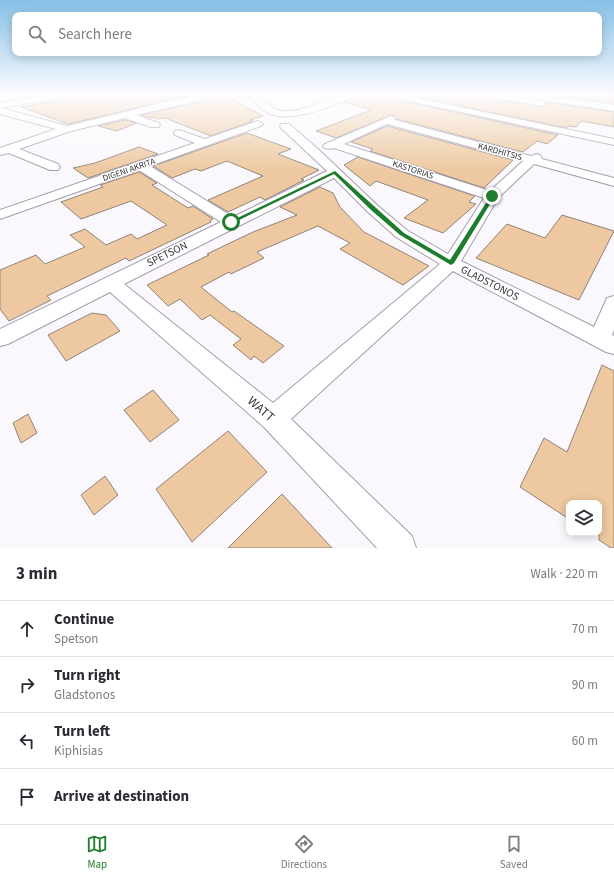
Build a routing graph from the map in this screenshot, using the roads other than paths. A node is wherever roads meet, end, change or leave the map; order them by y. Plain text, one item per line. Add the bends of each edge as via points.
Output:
1 (38, 121) edge
2 (101, 121) edge
3 (142, 121) edge
4 (387, 121) edge
5 (390, 121) edge
6 (512, 121) edge
7 (258, 124) dead end
8 (155, 125) dead end
9 (285, 126) dead end
10 (67, 128) junction
11 (179, 133) dead end
12 (614, 142) edge
13 (206, 143) junction
14 (334, 144) junction
15 (5, 150) edge
16 (314, 151) junction
17 (534, 159) junction
18 (141, 166) junction
19 (54, 167) dead end
20 (335, 172) junction
21 (614, 182) edge
22 (492, 196) junction
23 (0, 215) edge
24 (231, 222) junction
25 (451, 263) junction
26 (110, 282) junction
27 (614, 303) edge
28 (0, 338) edge
29 (607, 342) edge
30 (273, 419) junction
31 (400, 548) edge

1 - 10 street
2 - 10 street
3 - 8 street
4 - 14 street, KARDHITSIS
5 - 17 street, KARDHITSIS
6 - 12 street
7 - 13 street, DIGENI AKRITA
9 - 16 street, GLADSTONOS
10 - 15 street
11 - 13 street
13 - 18 street, DIGENI AKRITA
14 - 16 street
14 - 22 street, KASTORIAS
15 - 19 street
16 - 20 street, GLADSTONOS
17 - 21 street, KARDHITSIS
17 - 22 street
18 - 23 street, DIGENI AKRITA
18 - 24 street
20 - 24 street, SPETSON
20 - 25 street, GLADSTONOS via 402,234
22 - 25 street
24 - 26 street, SPETSON
25 - 29 street, GLADSTONOS
25 - 30 street
26 - 28 street, SPETSON
26 - 30 street, WATT
27 - 29 street
30 - 31 street, WATT

